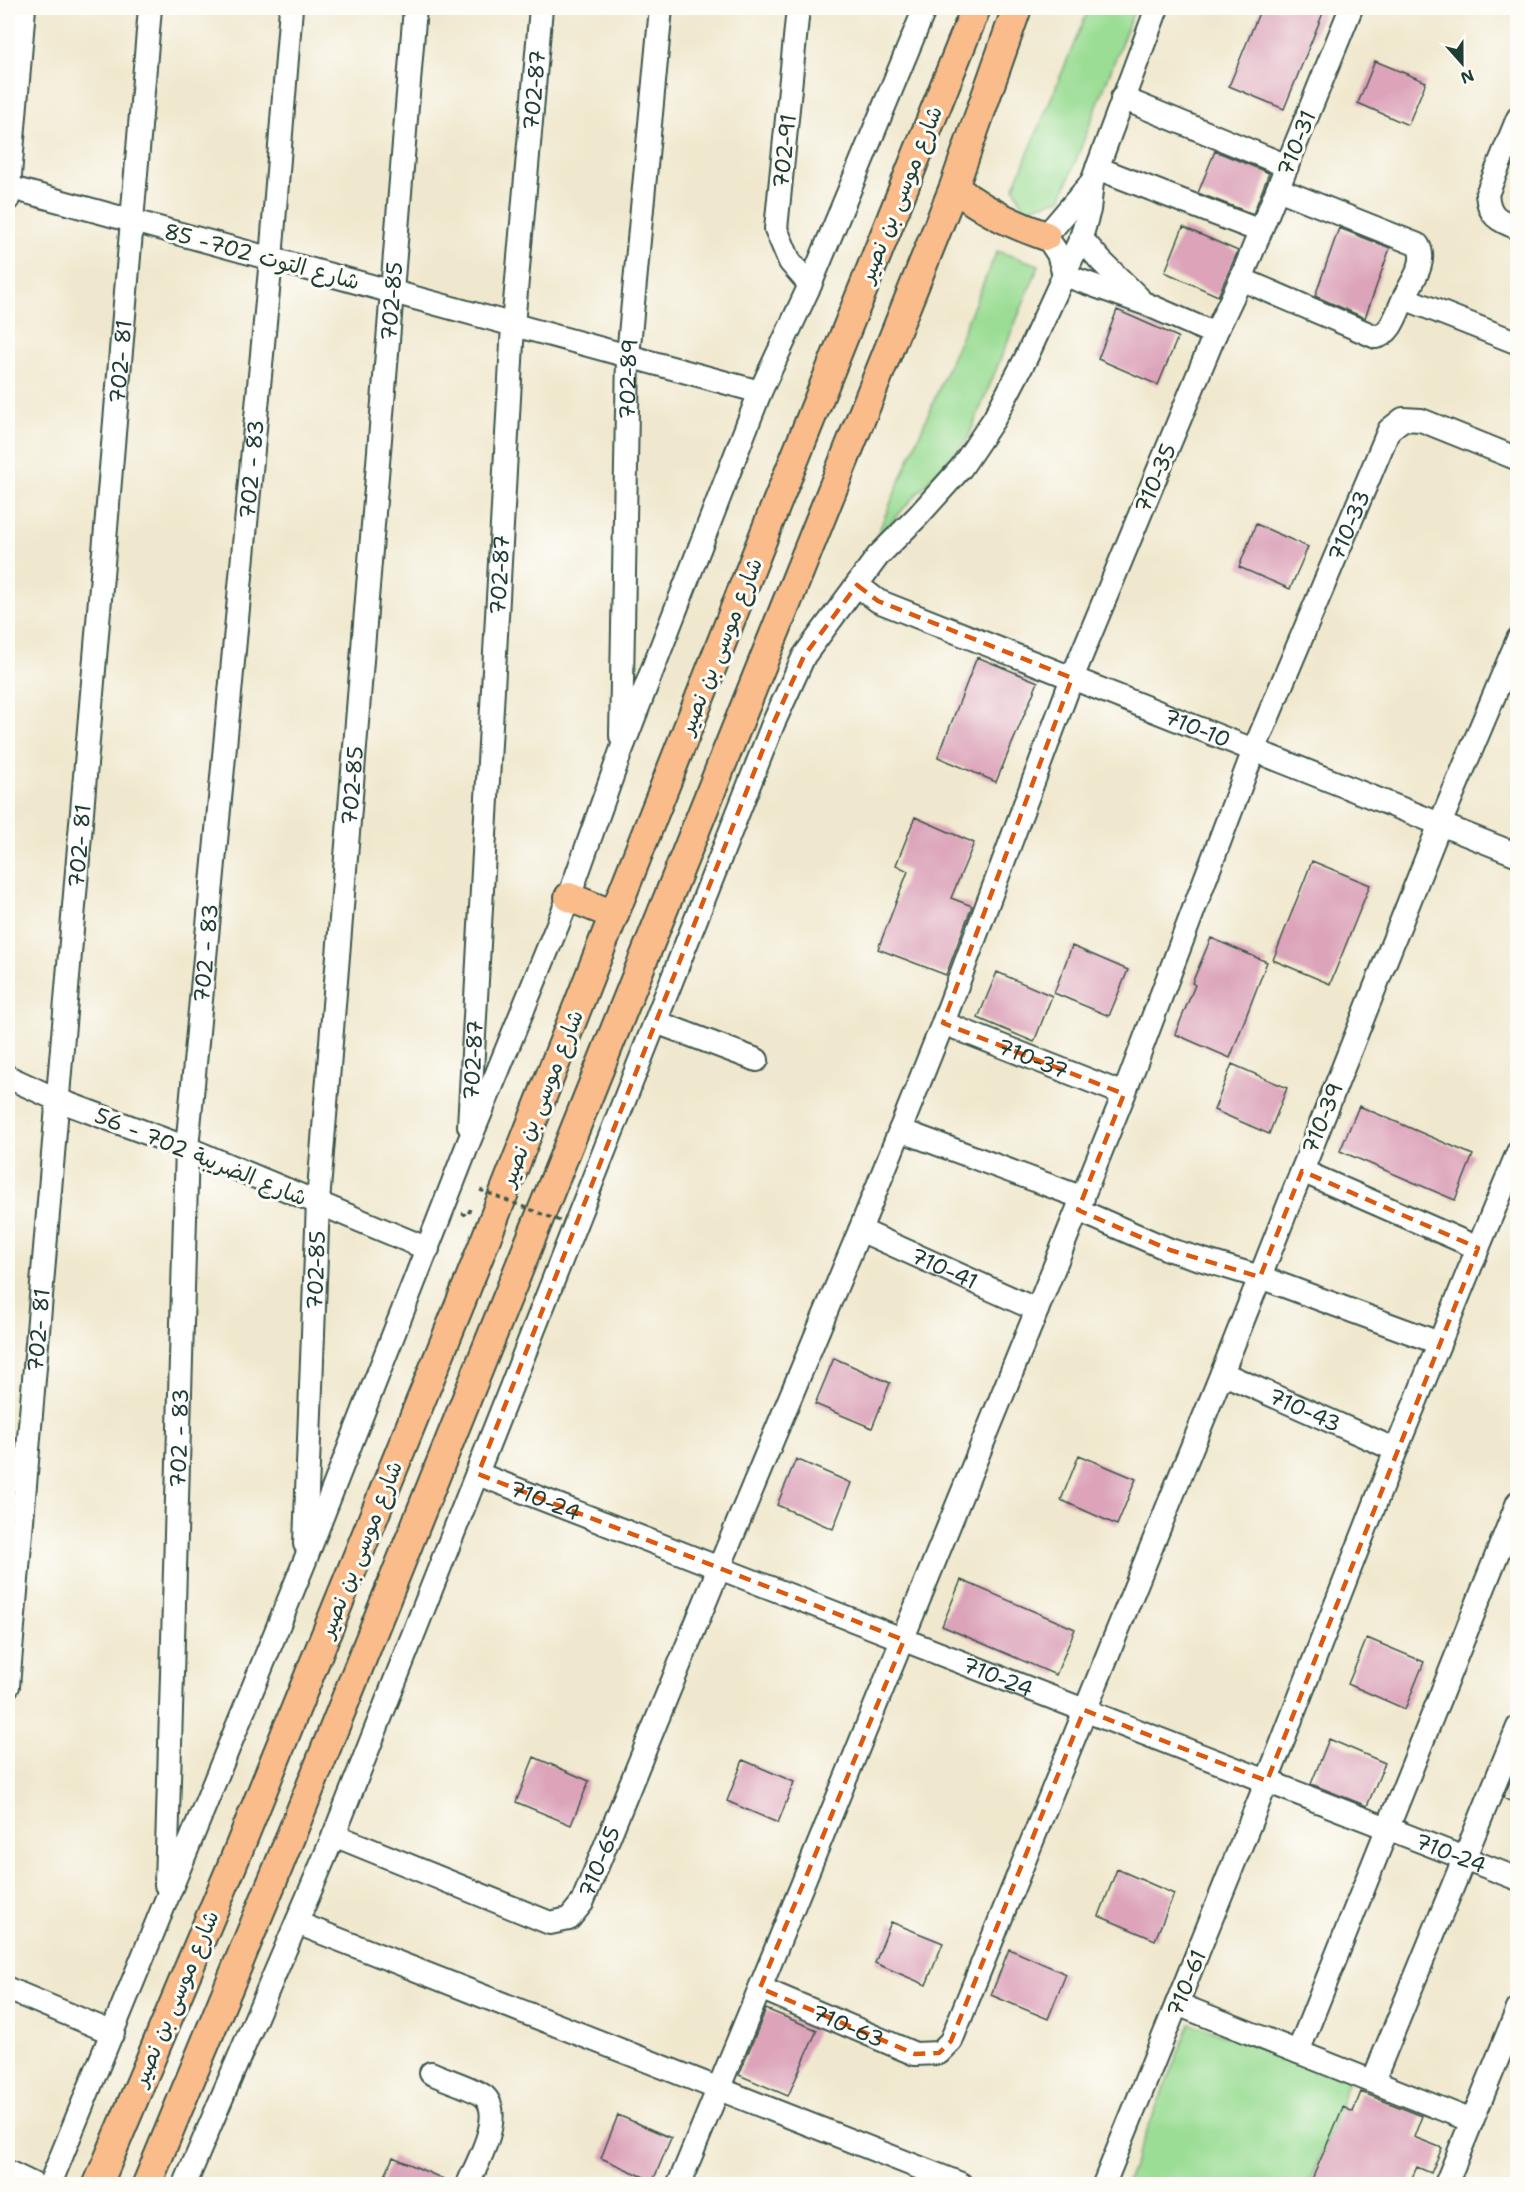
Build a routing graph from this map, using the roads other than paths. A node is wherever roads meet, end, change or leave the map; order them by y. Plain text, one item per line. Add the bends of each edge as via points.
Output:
1 (24, 8) edge
2 (150, 8) edge
3 (291, 8) edge
4 (415, 8) edge
5 (541, 8) edge
6 (661, 8) edge
7 (798, 8) edge
8 (925, 8) edge
9 (1017, 8) edge
10 (1157, 8) edge
11 (1351, 8) edge
12 (972, 14) edge
13 (1122, 98) junction
14 (1518, 118) edge
15 (1287, 166) junction
16 (1094, 175) junction
17 (954, 187) junction
18 (1278, 189) junction
19 (8, 191) edge
20 (130, 220) junction
21 (1518, 228) edge
22 (1260, 231) junction
23 (1046, 236) junction
24 (1081, 238) junction
25 (271, 259) junction
26 (1064, 275) junction
27 (1241, 279) junction
28 (810, 285) junction
29 (391, 291) junction
30 (1404, 298) junction
31 (1146, 304) junction
32 (513, 325) junction
33 (1215, 334) junction
34 (1518, 343) edge
35 (628, 356) junction
36 (760, 392) junction
37 (1518, 459) edge
38 (857, 585) junction
39 (1518, 639) edge
40 (1071, 678) junction
41 (1254, 750) junction
42 (621, 751) junction
43 (1440, 824) junction
44 (1518, 855) edge
45 (569, 897) junction
46 (614, 915) junction
47 (656, 1022) junction
48 (943, 1023) junction
49 (757, 1060) dead end
50 (8, 1077) edge
51 (1124, 1094) junction
52 (58, 1100) junction
53 (900, 1130) junction
54 (468, 1144) junction
55 (187, 1148) junction
56 (1518, 1152) edge
57 (1302, 1171) junction
58 (318, 1202) junction
59 (1080, 1204) junction
60 (860, 1230) junction
61 (1478, 1248) junction
62 (428, 1249) junction
63 (1260, 1277) junction
64 (1038, 1310) junction
65 (1439, 1343) junction
66 (1222, 1373) junction
67 (1396, 1450) junction
68 (478, 1474) junction
69 (1518, 1502) edge
70 (304, 1563) junction
71 (718, 1568) junction
72 (903, 1640) junction
73 (8, 1686) edge
74 (1084, 1710) junction
75 (1518, 1727) edge
76 (1267, 1781) junction
77 (1389, 1828) junction
78 (334, 1835) junction
79 (1463, 1858) junction
80 (1518, 1879) edge
81 (166, 1900) junction
82 (297, 1923) junction
83 (760, 1988) junction
84 (8, 1989) edge
85 (1177, 2004) junction
86 (1518, 2009) edge
87 (113, 2033) junction
88 (1298, 2052) junction
89 (431, 2073) dead end
90 (1373, 2081) junction
91 (719, 2089) junction
92 (1472, 2121) junction
93 (8, 2172) edge
94 (33, 2184) edge
95 (50, 2184) edge
96 (98, 2184) edge
97 (147, 2184) edge
98 (185, 2184) edge
99 (468, 2184) edge
100 (680, 2184) edge
101 (961, 2184) edge
102 (1104, 2184) edge
103 (1446, 2184) edge

1 - 19 street
2 - 20 street, 702- 81
3 - 25 street, 702 - 83
4 - 29 street, 702-85
5 - 32 street, 702-87
6 - 35 street, 702-89
7 - 28 street, 702-91 via 776,230 790,262
8 - 28 street
9 - 17 main road, شارع موسى بن نصير
10 - 13 street
11 - 15 street, 710-31
12 - 46 main road, شارع موسى بن نصير
13 - 15 street
13 - 16 street
14 - 21 street via 1487,194 1488,207 1499,221
15 - 18 street, 710-31
16 - 22 street
16 - 23 street
16 - 24 street
17 - 23 main road via 997,217
17 - 97 main road, شارع موسى بن نصير
18 - 22 street, 710-31
18 - 30 street via 1418,245 1422,261
19 - 20 street, شارع التوت 702- 85
20 - 25 street, شارع التوت 702- 85
20 - 52 street, 702- 81
22 - 27 street, 710-31
23 - 26 street via 1058,254
24 - 26 street
24 - 31 street
25 - 29 street, شارع التوت 702- 85
25 - 55 street, 702 - 83
26 - 31 street
26 - 38 street via 994,419 961,468 878,556
27 - 30 street via 1376,337 1388,330
27 - 33 street, 710-35
28 - 36 street
29 - 32 street, شارع التوت 702- 85
29 - 58 street, 702-85
30 - 34 street
31 - 33 street
32 - 35 street, شارع التوت 702- 85
32 - 54 street, 702-87
33 - 40 street, 710-35
35 - 36 street, شارع التوت 702- 85
35 - 42 street, 702-89
36 - 42 street
37 - 41 street, 710-33 via 1421,420 1403,419 1389,430
38 - 40 street, 710-10 via 878,601
38 - 47 street via 804,656 773,724
39 - 43 street
40 - 41 street, 710-10
40 - 48 street
41 - 43 street, 710-10
41 - 51 street
42 - 45 street
43 - 44 street, 710-10
43 - 57 street, 710-39
45 - 46 main road
45 - 54 street
46 - 96 main road, شارع موسى بن نصير via 231,1868
47 - 49 street
47 - 68 street
48 - 51 street, 710-37
48 - 53 street
50 - 52 street, شارع الضريبة 702 - 56
51 - 59 street
52 - 55 street, شارع الضريبة 702 - 56
52 - 73 street, 702- 81
53 - 59 street
53 - 60 street
54 - 62 street
55 - 58 street, شارع الضريبة 702 - 56
55 - 81 street, 702 - 83
56 - 61 street
57 - 61 street, 710-39
57 - 63 street
58 - 62 street, شارع الضريبة 702 - 56
58 - 70 street, 702-85
59 - 63 street via 1170,1250
59 - 64 street
60 - 64 street, 710-41
60 - 71 street
61 - 65 street
62 - 70 street
63 - 65 street
63 - 66 street
64 - 72 street
65 - 67 street
66 - 67 street, 710-43
66 - 74 street
67 - 76 street
68 - 71 street, 710-24
68 - 78 street
69 - 77 street
70 - 81 street
71 - 72 street, 710-24
71 - 78 street, 710-65 via 582,1903 569,1919 550,1923
72 - 74 street, 710-24
72 - 83 street
74 - 76 street, 710-24
74 - 83 street, 710-63 via 951,2041 939,2053 915,2054
75 - 79 street
76 - 77 street, 710-24
76 - 85 street, 710-61
77 - 79 street, 710-24
77 - 88 street
78 - 82 street
79 - 80 street, 710-24
79 - 90 street
81 - 87 street
82 - 91 street
82 - 98 street
83 - 91 street
84 - 87 street
85 - 88 street
85 - 102 street, 710-61
86 - 92 street
87 - 95 street
88 - 90 street
89 - 99 street via 483,2096 492,2108 492,2128
90 - 92 street
91 - 100 street
91 - 101 street
92 - 103 street
93 - 94 street

